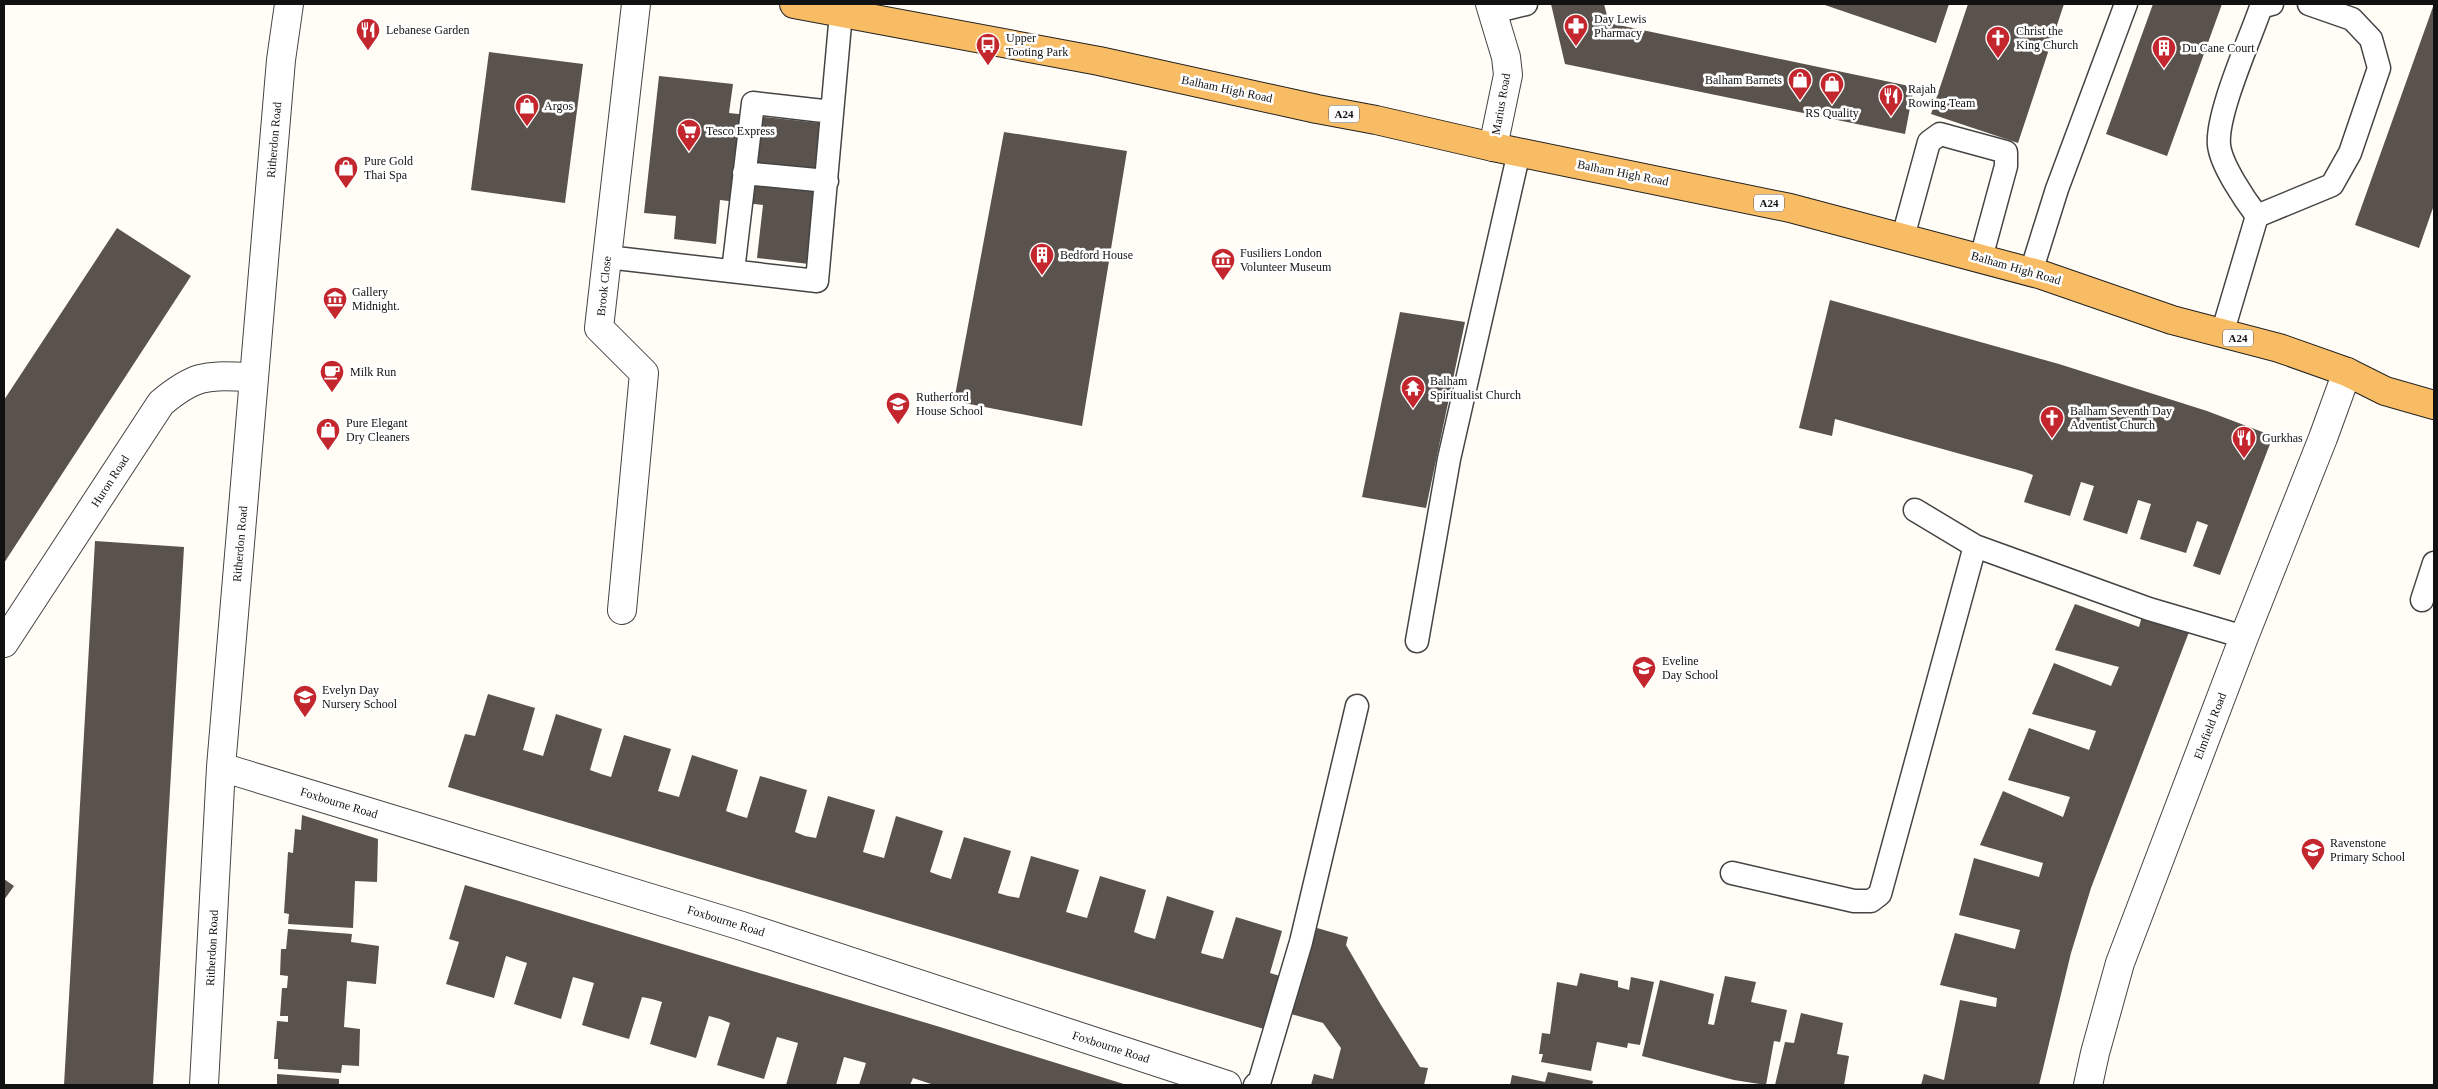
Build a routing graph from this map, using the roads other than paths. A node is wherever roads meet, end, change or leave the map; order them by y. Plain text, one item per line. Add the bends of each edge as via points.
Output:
1 (289, 4) edge
2 (636, 4) edge
3 (794, 4) edge
4 (1526, 4) edge
5 (2126, 4) edge
6 (2272, 4) edge
7 (2309, 4) edge
8 (841, 8) edge
9 (1492, 8) edge
10 (832, 112) junction
11 (1506, 150) junction
12 (744, 173) junction
13 (827, 181) junction
14 (2257, 216) junction
15 (1902, 238) junction
16 (607, 257) junction
17 (1981, 258) junction
18 (733, 271) junction
19 (2031, 272) junction
20 (2222, 334) junction
21 (2347, 372) junction
22 (254, 378) junction
23 (2434, 405) edge
24 (1915, 510) dead end
25 (1975, 546) junction
26 (2434, 563) edge
27 (2422, 600) dead end
28 (622, 610) dead end
29 (2244, 637) junction
30 (1417, 641) dead end
31 (4, 643) edge
32 (1357, 706) dead end
33 (222, 767) junction
34 (1732, 873) dead end
35 (204, 1085) edge
36 (1227, 1085) edge
37 (1255, 1085) edge
38 (2088, 1085) edge

1 - 22 street, Ritherdon Road via 281,60
2 - 16 street, Brook Close
3 - 8 highway, Balham High Road / A24
4 - 9 lane
5 - 19 lane via 2057,189
6 - 14 lane via 2261,7 2224,110 2219,146 2238,189
7 - 14 lane via 2352,20 2371,39 2379,68 2350,153 2332,185
8 - 10 lane
8 - 11 highway, Balham High Road / A24
9 - 11 street, Marius Road via 1508,75
10 - 12 lane via 752,103
10 - 13 lane
11 - 15 highway, Balham High Road / A24 via 1722,192
11 - 30 lane
12 - 13 lane
12 - 18 lane
13 - 18 lane via 818,281
14 - 20 lane
15 - 17 highway, Balham High Road / A24
15 - 17 lane via 1929,142 1940,134 2006,152 2006,166
16 - 18 lane
16 - 28 street, Brook Close via 599,328 644,373
17 - 19 highway, Balham High Road / A24
19 - 20 highway, Balham High Road / A24
20 - 21 highway, Balham High Road / A24 via 2279,348
21 - 23 highway, Balham High Road / A24 via 2385,391
21 - 29 street, Elmfield Road
22 - 31 street, Huron Road via 206,376 182,385 161,403
22 - 33 street, Ritherdon Road
24 - 25 lane
25 - 29 lane via 2149,609
25 - 34 lane via 1880,894 1870,901 1854,901
26 - 27 lane
29 - 38 street, Elmfield Road via 2120,963
32 - 37 lane via 1301,942 1260,1080
33 - 35 street, Ritherdon Road
33 - 36 street, Foxbourne Road via 742,926

